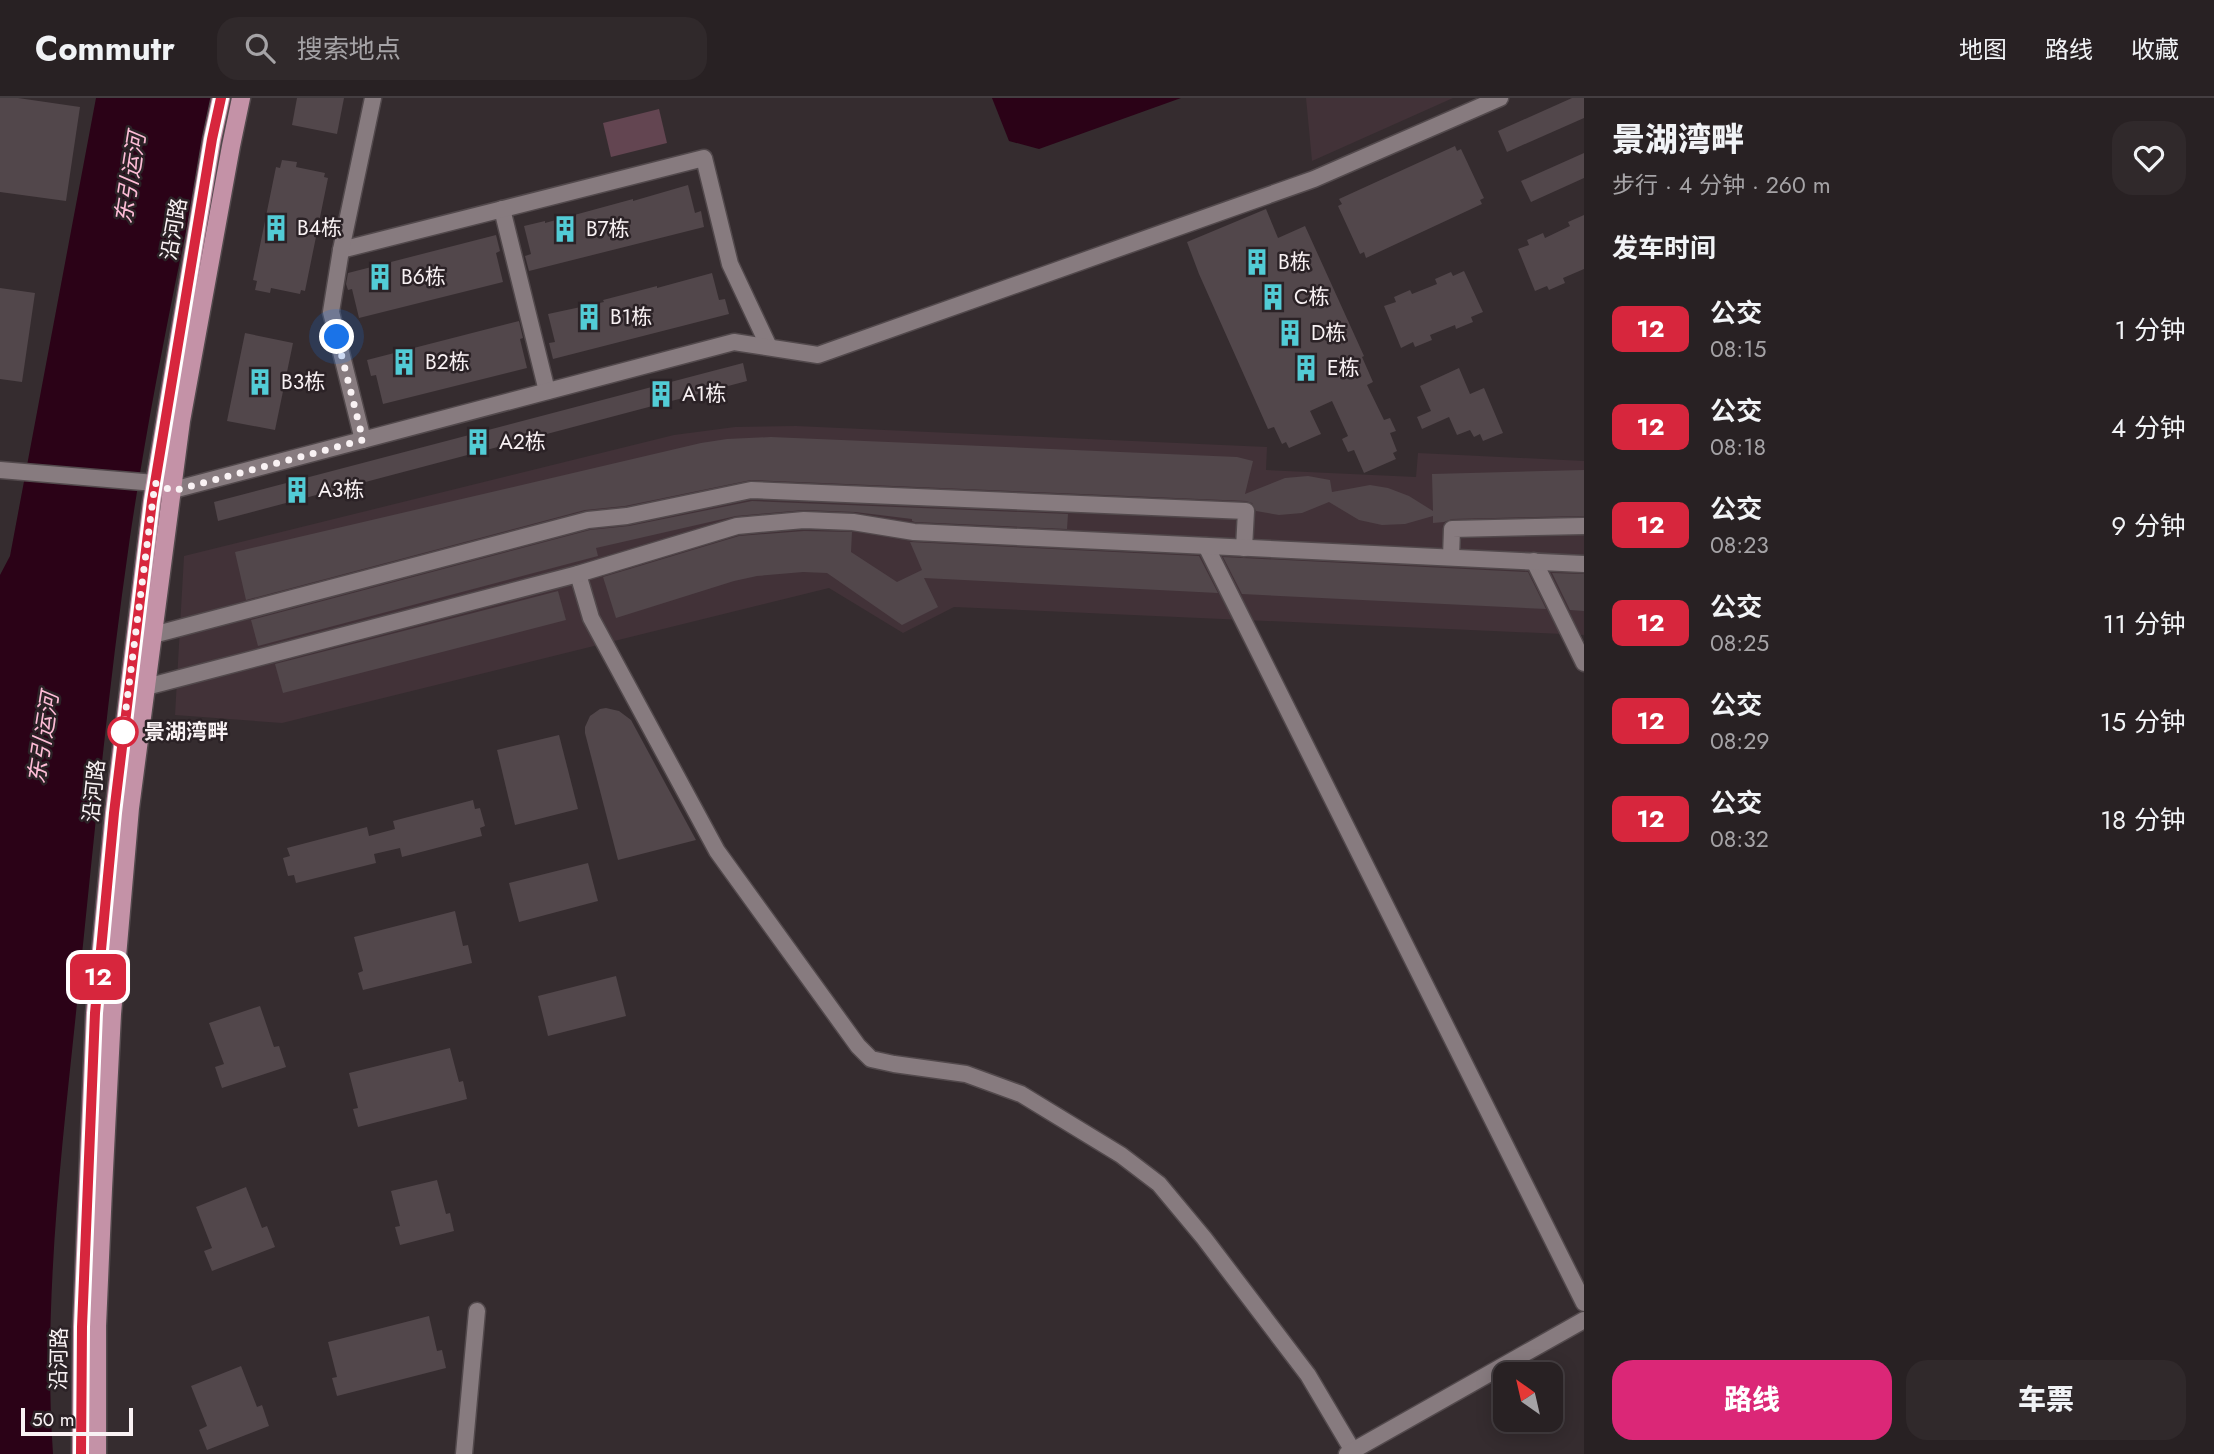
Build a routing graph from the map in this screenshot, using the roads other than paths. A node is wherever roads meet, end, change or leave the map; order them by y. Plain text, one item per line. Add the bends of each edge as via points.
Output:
1 (221, 98) edge
2 (241, 98) edge
3 (373, 98) edge
4 (1500, 98) edge
5 (502, 209) junction
6 (341, 250) junction
7 (769, 347) junction
8 (547, 391) junction
9 (363, 440) junction
10 (0, 470) edge
11 (150, 482) junction
12 (173, 491) junction
13 (1584, 526) edge
14 (1206, 546) junction
15 (1244, 548) junction
16 (1451, 557) junction
17 (1534, 561) junction
18 (1584, 564) edge
19 (578, 574) junction
20 (153, 635) junction
21 (1584, 663) edge
22 (146, 687) junction
23 (1584, 1303) edge
24 (477, 1311) dead end
25 (1584, 1320) edge
26 (1350, 1452) edge
27 (80, 1454) edge
28 (97, 1454) edge
29 (464, 1454) edge

1 - 11 main road, 沿河路
2 - 12 main road, 沿河路 via 181,421
3 - 6 street
4 - 7 street via 1314,179 818,355
5 - 6 street
5 - 7 street via 704,158 730,264
5 - 8 street
6 - 9 street via 331,312
7 - 8 street via 734,342
8 - 9 street
9 - 12 street
10 - 11 street
11 - 12 street
11 - 27 main road, 沿河路 via 95,1013
12 - 20 main road, 沿河路
13 - 16 street via 1452,529
14 - 15 street
14 - 19 street via 914,532 804,520 737,526
14 - 23 street
15 - 16 street
15 - 20 street via 1246,511 751,490 588,520
16 - 17 street
17 - 18 street
17 - 21 street
19 - 22 street
19 - 26 street via 591,618 717,851 858,1046 871,1059 966,1074 1021,1094 1158,1184 1308,1375
20 - 22 main road, 沿河路
22 - 28 main road, 沿河路 via 112,1014 97,1326
24 - 29 street
25 - 26 street

